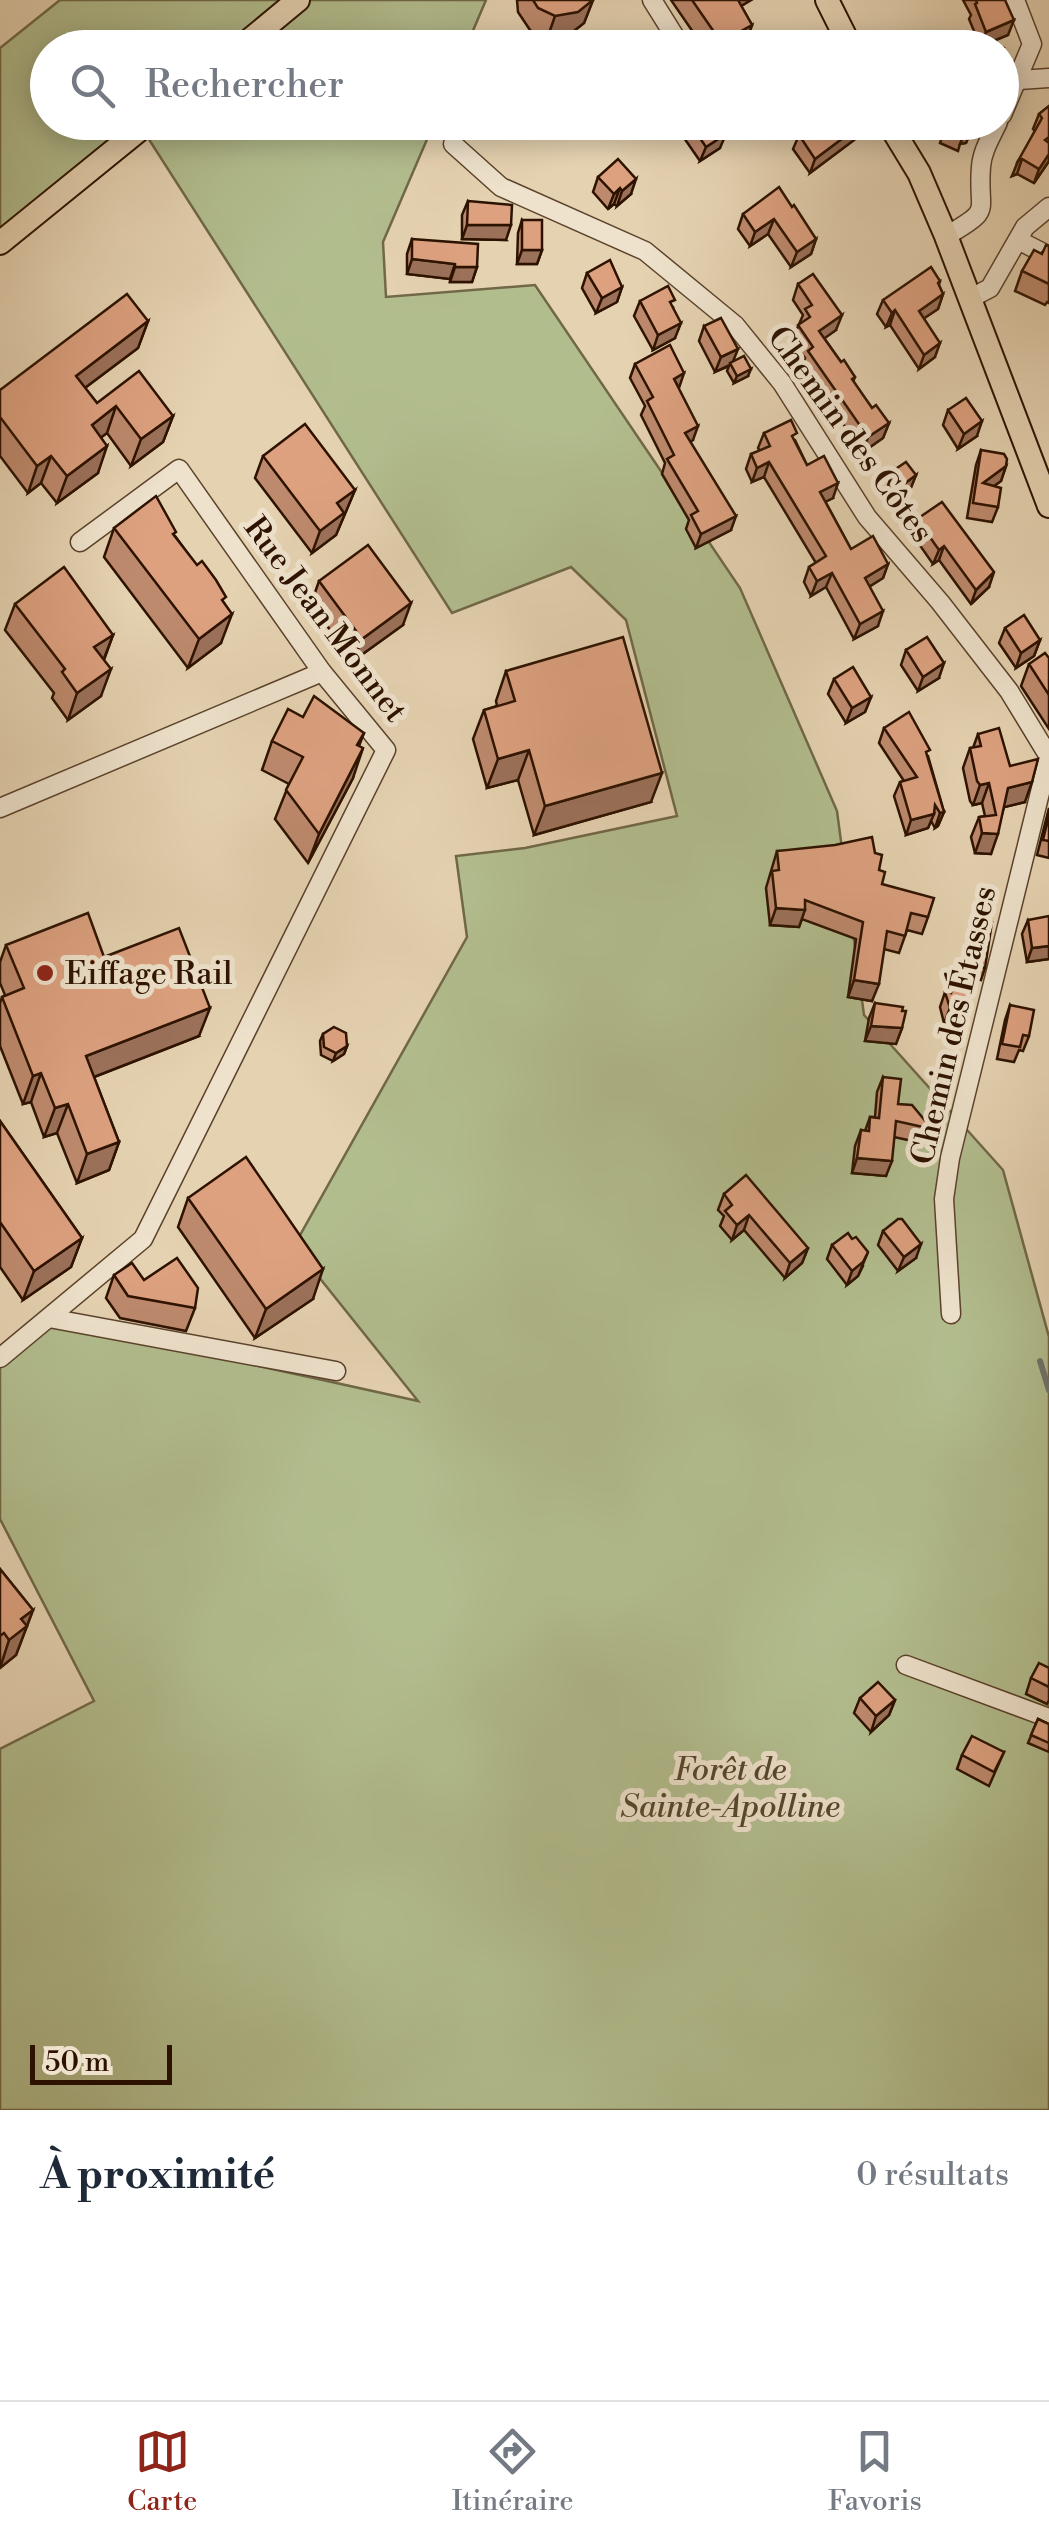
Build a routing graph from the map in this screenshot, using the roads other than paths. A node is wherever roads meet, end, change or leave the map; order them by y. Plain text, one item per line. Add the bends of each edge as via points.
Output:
1 (298, 0) edge
2 (652, 0) edge
3 (827, 0) edge
4 (1015, 0) edge
5 (262, 30) edge
6 (671, 30) edge
7 (842, 30) edge
8 (1019, 77) edge
9 (1049, 78) edge
10 (1019, 80) edge
11 (127, 140) edge
12 (899, 140) edge
13 (990, 140) edge
14 (453, 144) dead end
15 (1049, 207) edge
16 (946, 236) junction
17 (1018, 240) junction
18 (0, 243) edge
19 (1049, 256) edge
20 (971, 298) junction
21 (1049, 506) edge
22 (80, 542) dead end
23 (322, 672) junction
24 (1048, 755) edge
25 (0, 808) edge
26 (951, 1314) dead end
27 (49, 1318) junction
28 (0, 1358) edge
29 (336, 1371) dead end
30 (906, 1665) dead end
31 (1049, 1718) edge

1 - 5 main road
2 - 6 street
3 - 7 main road
4 - 8 street via 1032,44
9 - 10 street
11 - 18 main road
12 - 16 main road
13 - 16 street via 980,168 984,205 977,218
14 - 24 street, Chemin des Côtes via 501,188 645,251 735,325 782,383 867,517 1009,691
15 - 17 street
16 - 20 main road
17 - 19 street
17 - 20 street via 990,288
20 - 21 main road
22 - 23 street, Rue Jean Monnet via 179,469
23 - 25 street
23 - 27 street, Rue Jean Monnet via 386,750 143,1239
24 - 26 street, Chemin des Étasses via 950,1158 944,1199
27 - 28 street
27 - 29 street
30 - 31 street

